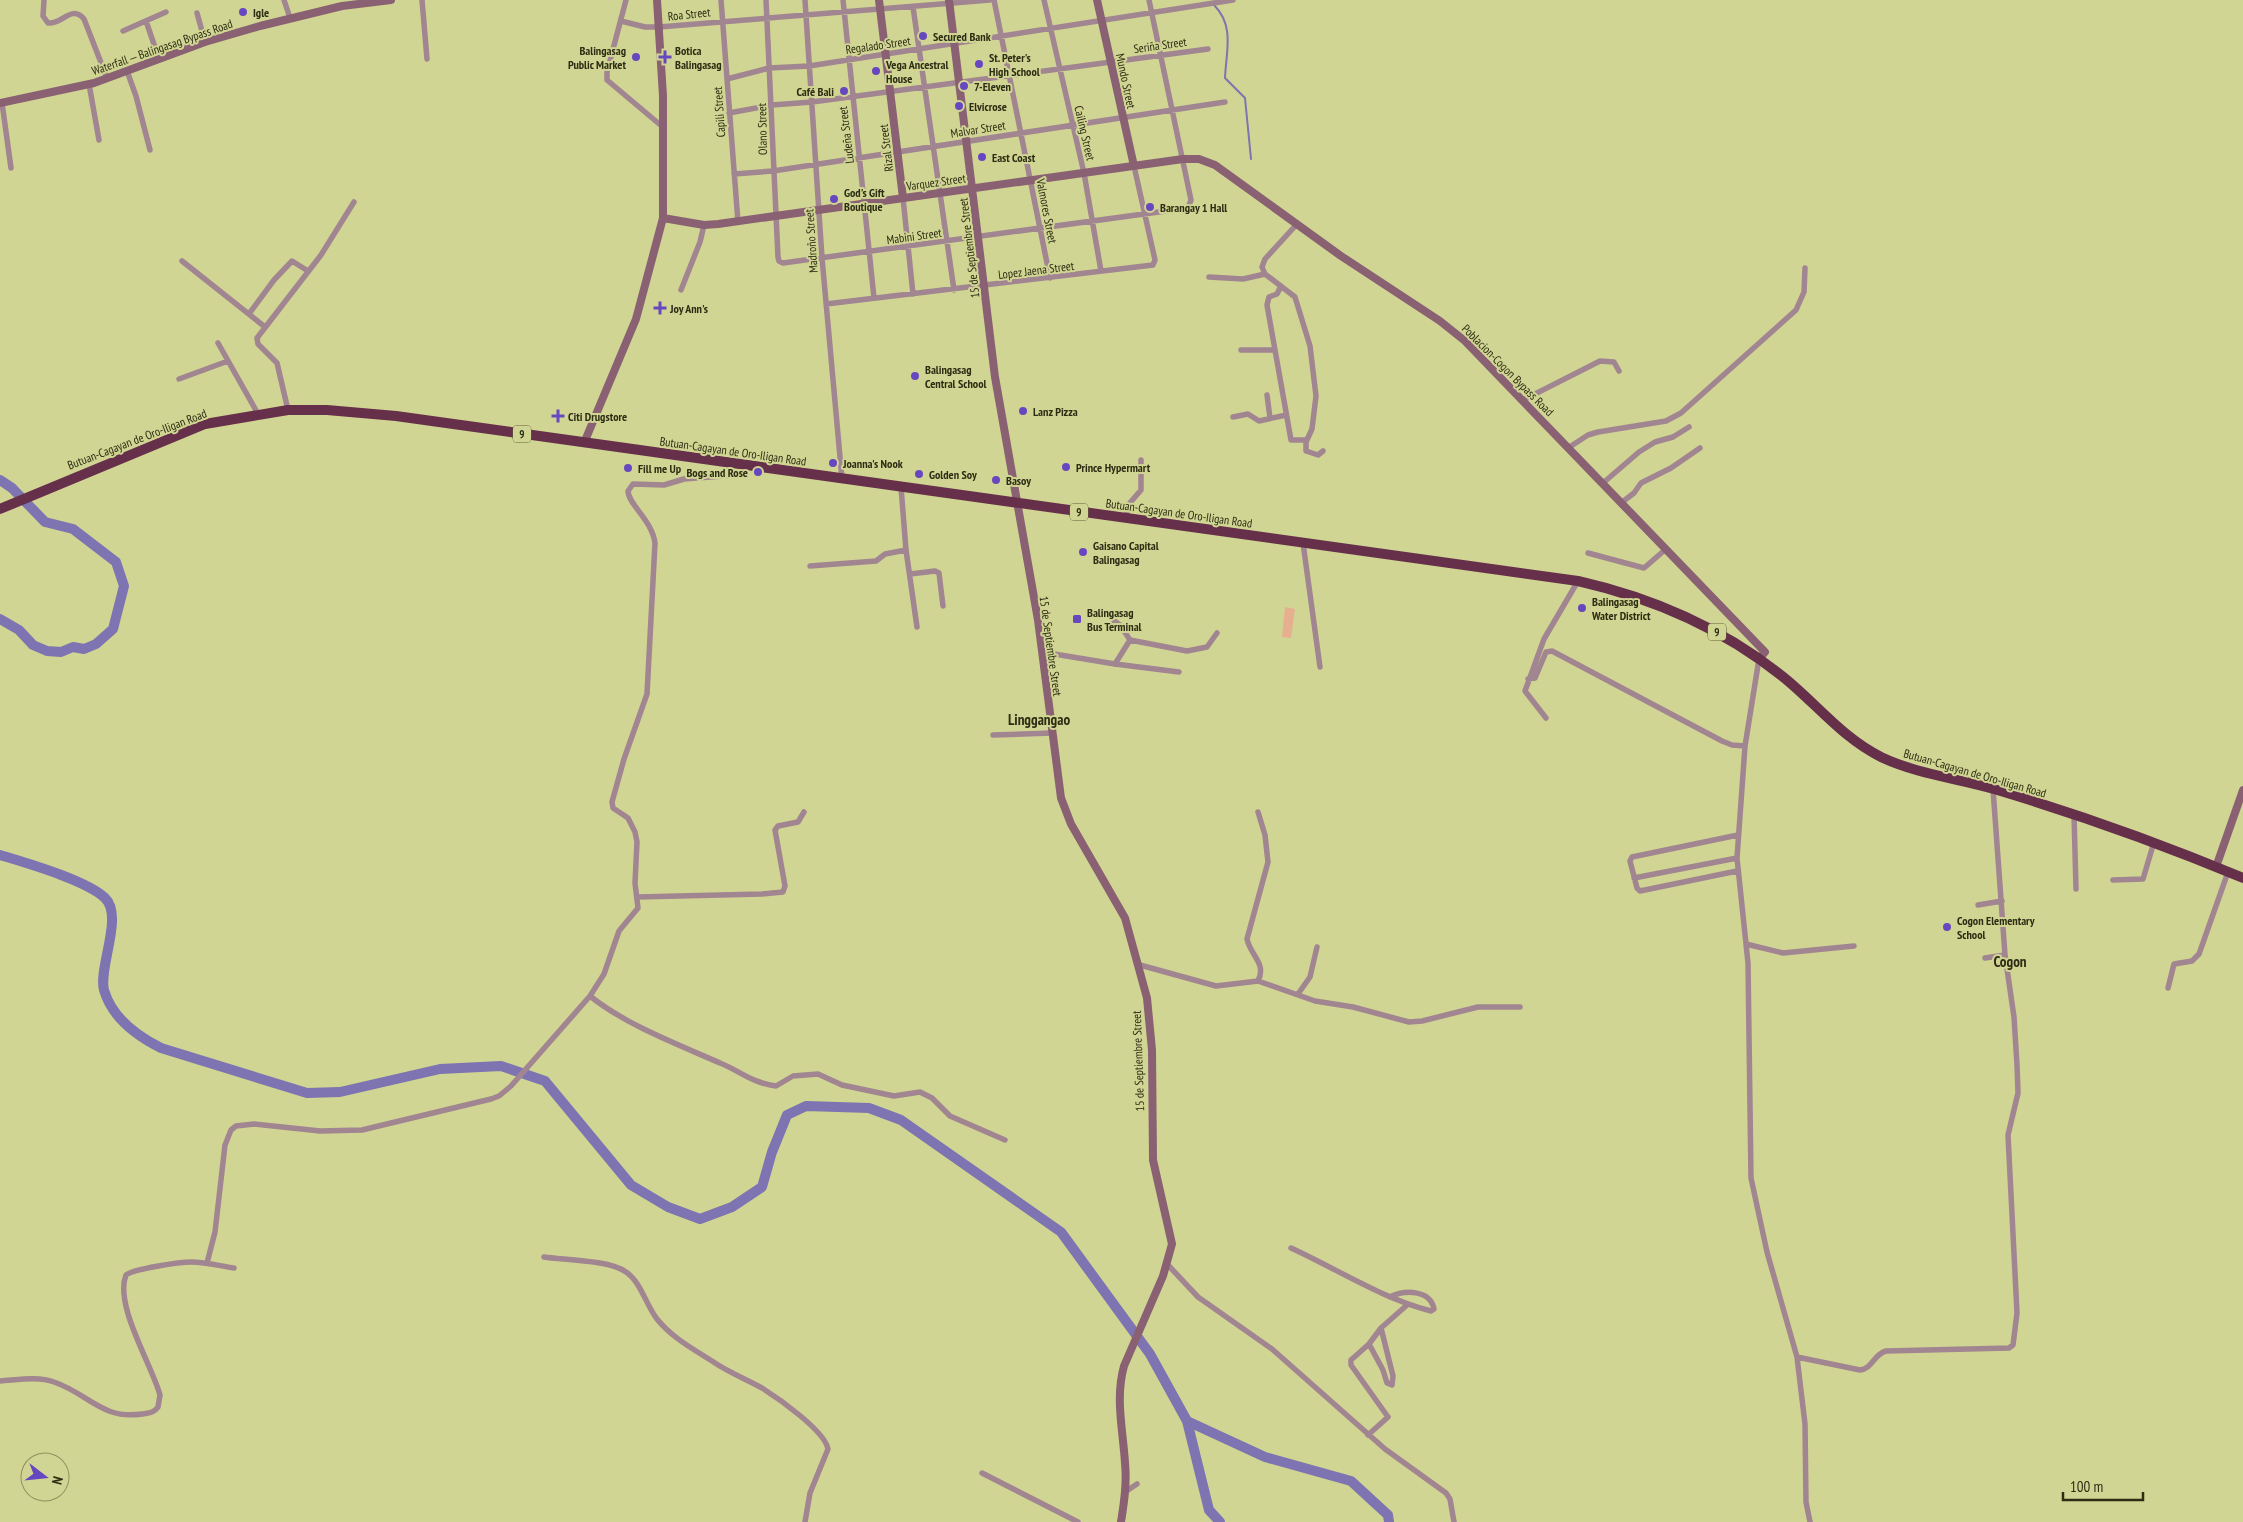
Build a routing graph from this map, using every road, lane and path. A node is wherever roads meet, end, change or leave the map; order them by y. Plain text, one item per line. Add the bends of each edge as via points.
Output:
1 (44, 0) edge
2 (284, 0) edge
3 (391, 0) edge
4 (422, 0) edge
5 (626, 0) edge
6 (657, 0) edge
7 (721, 0) edge
8 (766, 0) edge
9 (805, 0) edge
10 (843, 0) edge
11 (879, 0) edge
12 (990, 0) edge
13 (994, 0) edge
14 (1044, 0) edge
15 (1097, 0) edge
16 (1149, 0) edge
17 (1233, 0) edge
18 (949, 2) edge
19 (913, 7) junction
20 (880, 10) junction
21 (166, 12) dead end
22 (844, 12) junction
23 (1151, 12) junction
24 (197, 13) dead end
25 (806, 15) junction
26 (290, 18) junction
27 (767, 18) junction
28 (1102, 19) junction
29 (723, 20) junction
30 (146, 21) junction
31 (621, 21) junction
32 (659, 27) junction
33 (1050, 28) junction
34 (123, 30) dead end
35 (1001, 36) junction
36 (205, 42) junction
37 (954, 44) junction
38 (1208, 48) dead end
39 (920, 49) junction
40 (885, 54) junction
41 (1159, 55) junction
42 (159, 59) junction
43 (427, 59) dead end
44 (849, 59) junction
45 (1111, 62) junction
46 (809, 66) junction
47 (769, 68) junction
48 (1060, 69) junction
49 (126, 71) junction
50 (1009, 76) junction
51 (107, 78) junction
52 (727, 79) junction
53 (960, 82) junction
54 (90, 84) junction
55 (926, 86) junction
56 (890, 91) junction
57 (851, 96) junction
58 (812, 102) junction
59 (1225, 102) dead end
60 (1, 103) edge
61 (772, 105) junction
62 (1173, 110) junction
63 (729, 113) junction
64 (1123, 117) junction
65 (1072, 124) junction
66 (664, 128) junction
67 (1020, 132) junction
68 (99, 140) dead end
69 (968, 141) junction
70 (934, 146) junction
71 (150, 150) dead end
72 (898, 151) junction
73 (859, 157) junction
74 (1183, 159) junction
75 (816, 164) junction
76 (1134, 166) junction
77 (11, 168) dead end
78 (773, 171) junction
79 (1084, 173) junction
80 (734, 174) junction
81 (1031, 180) junction
82 (974, 189) junction
83 (940, 193) junction
84 (903, 198) junction
85 (354, 202) dead end
86 (864, 204) junction
87 (819, 210) junction
88 (1145, 215) junction
89 (776, 216) junction
90 (663, 218) junction
91 (738, 222) junction
92 (1092, 222) junction
93 (1296, 224) junction
94 (704, 225) junction
95 (1039, 229) junction
96 (979, 237) junction
97 (947, 242) junction
98 (908, 247) junction
99 (869, 252) junction
100 (778, 257) joint
101 (822, 258) junction
102 (182, 261) dead end
103 (1805, 268) dead end
104 (308, 271) junction
105 (1101, 271) junction
106 (1265, 274) junction
107 (1209, 277) dead end
108 (1050, 278) junction
109 (985, 286) junction
110 (1281, 286) junction
111 (680, 290) dead end
112 (954, 290) junction
113 (913, 294) junction
114 (874, 298) junction
115 (826, 304) junction
116 (249, 314) junction
117 (265, 328) junction
118 (218, 343) dead end
119 (1241, 350) dead end
120 (1274, 350) junction
121 (228, 361) junction
122 (1619, 371) dead end
123 (179, 379) dead end
124 (1267, 395) dead end
125 (1523, 400) junction
126 (288, 410) junction
127 (258, 414) junction
128 (1286, 415) junction
129 (1233, 417) dead end
130 (1270, 418) junction
131 (1689, 427) dead end
132 (1307, 440) junction
133 (584, 443) junction
134 (1568, 448) junction
135 (1700, 448) dead end
136 (1323, 451) dead end
137 (1141, 460) dead end
138 (748, 466) junction
139 (842, 479) junction
140 (1603, 483) junction
141 (901, 487) junction
142 (1016, 503) junction
143 (1621, 503) junction
144 (0, 509) edge
145 (1126, 518) junction
146 (1303, 543) junction
147 (906, 550) junction
148 (1666, 550) junction
149 (1588, 553) dead end
150 (810, 566) dead end
151 (910, 574) junction
152 (1578, 581) junction
153 (943, 606) dead end
154 (1113, 620) dead end
155 (917, 626) dead end
156 (1126, 633) junction
157 (1217, 633) dead end
158 (1130, 640) junction
159 (1123, 651) junction
160 (1042, 652) junction
161 (1759, 659) junction
162 (1115, 664) junction
163 (1320, 667) dead end
164 (1179, 672) dead end
165 (1528, 679) junction
166 (1546, 718) dead end
167 (1052, 733) junction
168 (993, 734) dead end
169 (1744, 746) junction
170 (1993, 789) junction
171 (2243, 790) edge
172 (804, 812) dead end
173 (1258, 812) dead end
174 (2074, 815) junction
175 (1738, 835) junction
176 (2154, 842) junction
177 (1737, 858) junction
178 (2216, 867) junction
179 (1738, 871) junction
180 (2228, 872) junction
181 (1634, 878) junction
182 (2243, 878) edge
183 (2113, 880) dead end
184 (2076, 889) dead end
185 (637, 897) junction
186 (2002, 901) junction
187 (1978, 906) dead end
188 (1746, 944) junction
189 (1854, 946) dead end
190 (1317, 948) dead end
191 (2005, 955) junction
192 (1986, 958) dead end
193 (1140, 965) junction
194 (1258, 981) junction
195 (2168, 988) dead end
196 (1298, 994) junction
197 (590, 996) junction
198 (1520, 1007) dead end
199 (1005, 1140) dead end
200 (1291, 1248) dead end
201 (544, 1257) dead end
202 (207, 1264) junction
203 (1168, 1264) junction
204 (234, 1268) dead end
205 (1390, 1297) junction
206 (1407, 1305) junction
207 (1381, 1328) junction
208 (1369, 1344) junction
209 (1797, 1358) junction
210 (0, 1382) edge
211 (1368, 1435) junction
212 (982, 1473) dead end
213 (1138, 1484) dead end
214 (1125, 1492) junction
215 (1058, 1512) junction
216 (805, 1522) edge
217 (1062, 1522) edge
218 (1078, 1522) edge
219 (1121, 1522) edge
220 (1454, 1522) edge
221 (1810, 1522) edge

1 - 51 street via 43,16 48,23 71,13 84,19
2 - 26 street
3 - 26 street, Waterfall ‒ Balingasag Bypass Road via 342,6
4 - 43 street
5 - 31 street
6 - 32 street
7 - 29 street, Capili Street
8 - 27 street, Olano Street
9 - 25 street, Madroño Street
10 - 22 street, Ludeña Street
11 - 20 street, Rizal Street
12 - 18 street, Roa Street
13 - 35 street, Valmores Street
14 - 33 street, Cailing Street
15 - 28 street, Mundo Street
16 - 23 street
17 - 23 street, Regalado Street
18 - 19 street, Roa Street
18 - 37 street, 15 de Septiembre Street
19 - 20 street, Roa Street
19 - 39 street
20 - 22 street, Roa Street
20 - 40 street, Rizal Street
21 - 30 street
22 - 25 street, Roa Street
22 - 44 street, Ludeña Street
23 - 28 street, Regalado Street
23 - 41 street
24 - 36 street
25 - 27 street, Roa Street
25 - 46 street, Madroño Street
26 - 36 street, Waterfall ‒ Balingasag Bypass Road
27 - 29 street, Roa Street
27 - 47 street, Olano Street
28 - 33 street, Regalado Street
28 - 45 street, Mundo Street
29 - 32 street, Roa Street
29 - 52 street, Capili Street
30 - 34 street
30 - 42 street
31 - 32 street, Roa Street
31 - 66 street via 607,80
32 - 66 street
33 - 35 street, Regalado Street
33 - 48 street, Cailing Street
35 - 37 street, Regalado Street
35 - 50 street, Valmores Street
36 - 42 street, Waterfall ‒ Balingasag Bypass Road
37 - 39 street, Regalado Street
37 - 53 street, 15 de Septiembre Street
38 - 41 street, Seriña Street
39 - 40 street, Regalado Street
39 - 55 street
40 - 44 street, Regalado Street
40 - 56 street, Rizal Street
41 - 45 street, Seriña Street
41 - 62 street
42 - 49 street, Waterfall ‒ Balingasag Bypass Road
44 - 46 street, Regalado Street
44 - 57 street, Ludeña Street
45 - 48 street, Seriña Street
45 - 64 street, Mundo Street
46 - 47 street, Regalado Street
46 - 58 street, Madroño Street
47 - 52 street, Regalado Street
47 - 61 street, Olano Street
48 - 50 street, Seriña Street
48 - 65 street, Cailing Street
49 - 51 street, Waterfall ‒ Balingasag Bypass Road
49 - 71 street
50 - 53 street, Seriña Street
50 - 67 street, Valmores Street
51 - 54 street, Waterfall ‒ Balingasag Bypass Road
52 - 63 street, Capili Street
53 - 55 street, Seriña Street
53 - 69 street, 15 de Septiembre Street
54 - 60 street, Waterfall ‒ Balingasag Bypass Road
54 - 68 street
55 - 56 street, Seriña Street
55 - 70 street
56 - 57 street, Seriña Street
56 - 72 street, Rizal Street
57 - 58 street, Seriña Street
57 - 73 street, Ludeña Street
58 - 61 street, Seriña Street
58 - 75 street, Madroño Street
59 - 62 street, Malvar Street
60 - 77 street
61 - 63 street, Seriña Street
61 - 78 street, Olano Street
62 - 64 street, Malvar Street
62 - 74 street
63 - 80 street, Capili Street
64 - 65 street, Malvar Street
64 - 76 street, Mundo Street
65 - 67 street, Malvar Street
65 - 79 street, Cailing Street
66 - 90 street
67 - 69 street, Malvar Street
67 - 81 street, Valmores Street
69 - 70 street, Malvar Street
69 - 82 street, 15 de Septiembre Street
70 - 72 street, Malvar Street
70 - 83 street
72 - 73 street, Malvar Street
72 - 84 street, Rizal Street
73 - 75 street, Malvar Street
73 - 86 street, Ludeña Street
74 - 76 street, Varquez Street
74 - 88 street, Mabini Street via 1190,206
74 - 93 street, Poblacion-Cogon Bypass Road via 1199,159 1215,165
75 - 78 street, Malvar Street
75 - 87 street, Madroño Street
76 - 79 street, Varquez Street
76 - 88 street
78 - 80 street, Malvar Street
78 - 89 street, Olano Street
79 - 81 street, Varquez Street
79 - 92 street, Cailing Street
80 - 91 street, Capili Street
81 - 82 street, Varquez Street
81 - 95 street, Valmores Street
82 - 83 street, Varquez Street
82 - 96 street, 15 de Septiembre Street
83 - 84 street, Varquez Street
83 - 97 street
84 - 86 street, Varquez Street
84 - 98 street, Rizal Street
85 - 104 street via 336,234
86 - 87 street, Varquez Street
86 - 99 street, Ludeña Street
87 - 89 street, Varquez Street
87 - 101 street, Madroño Street
88 - 92 street, Mabini Street
88 - 105 street, Lopez Jaena Street via 1155,260 1151,266
89 - 91 street, Varquez Street
89 - 100 street, Olano Street
90 - 94 street, Varquez Street
90 - 133 street via 636,319
91 - 94 street, Varquez Street
92 - 95 street, Mabini Street
92 - 105 street, Cailing Street
93 - 106 street via 1265,259 1262,267
93 - 125 street, Poblacion-Cogon Bypass Road via 1453,330
94 - 111 street
95 - 96 street, Mabini Street
95 - 108 street, Valmores Street
96 - 97 street, Mabini Street
96 - 109 street, 15 de Septiembre Street
97 - 98 street, Mabini Street
97 - 112 street
98 - 99 street, Mabini Street
98 - 113 street, Rizal Street
99 - 101 street, Mabini Street
99 - 114 street, Ludeña Street
100 - 101 street, Mabini Street via 783,263
101 - 115 street, Madroño Street
102 - 116 street
103 - 134 street via 1802,298 1796,310 1681,414 1666,422 1588,435
104 - 116 street via 292,261
104 - 117 street
105 - 108 street, Lopez Jaena Street
106 - 107 street via 1237,279
106 - 110 street
108 - 109 street, Lopez Jaena Street
109 - 112 street, Lopez Jaena Street
109 - 142 street, 15 de Septiembre Street via 995,377
110 - 120 street via 1267,302
110 - 132 street via 1296,300 1311,352 1316,396
112 - 113 street, Lopez Jaena Street
113 - 114 street, Lopez Jaena Street
114 - 115 street, Lopez Jaena Street
115 - 139 street, Madroño Street
116 - 117 street
117 - 126 street via 256,342 278,363
118 - 121 street
119 - 120 street
120 - 128 street
121 - 123 street
121 - 127 street
122 - 125 street via 1614,362 1600,361
124 - 130 street
125 - 134 street, Poblacion-Cogon Bypass Road
126 - 127 highway, Butuan-Cagayan de Oro-Iligan Road / 9
126 - 133 highway, Butuan-Cagayan de Oro-Iligan Road / 9 via 372,413
127 - 144 highway, Butuan-Cagayan de Oro-Iligan Road / 9 via 205,424
128 - 130 street
128 - 132 street via 1291,440
129 - 130 street via 1248,414 1257,421
131 - 140 street via 1639,452
132 - 136 street via 1306,451 1318,455
133 - 138 highway, Butuan-Cagayan de Oro-Iligan Road / 9
134 - 140 street, Poblacion-Cogon Bypass Road
135 - 143 street via 1641,483
137 - 145 street via 1141,490 1130,504
138 - 139 highway, Butuan-Cagayan de Oro-Iligan Road / 9
138 - 185 street via 736,476 684,479 664,485 636,484 628,491 630,499 650,525 655,543 647,694 612,802 616,811 628,818 635,832
139 - 141 highway, Butuan-Cagayan de Oro-Iligan Road / 9
140 - 143 street, Poblacion-Cogon Bypass Road
141 - 142 highway, Butuan-Cagayan de Oro-Iligan Road / 9
141 - 147 street
142 - 145 highway, Butuan-Cagayan de Oro-Iligan Road / 9
142 - 160 street, 15 de Septiembre Street
143 - 148 street, Poblacion-Cogon Bypass Road
145 - 146 highway, Butuan-Cagayan de Oro-Iligan Road / 9
146 - 152 highway, Butuan-Cagayan de Oro-Iligan Road / 9
146 - 163 street
147 - 150 street via 885,554 876,561
147 - 151 street
148 - 149 street via 1644,568
148 - 161 street, Poblacion-Cogon Bypass Road via 1765,652
151 - 153 street via 939,573
151 - 155 street
152 - 161 highway, Butuan-Cagayan de Oro-Iligan Road / 9 via 1629,594 1672,610 1718,633
152 - 165 street via 1544,639
154 - 156 street
156 - 158 street
156 - 159 street
157 - 158 street via 1207,647 1193,651
158 - 159 street
159 - 162 street
160 - 162 street
160 - 167 street, 15 de Septiembre Street
161 - 169 street
161 - 170 highway, Butuan-Cagayan de Oro-Iligan Road / 9 via 1783,677 1841,732 1871,752 1924,773
162 - 164 street
165 - 166 street via 1525,691
165 - 169 street via 1535,678 1546,652 1552,651 1722,741
167 - 168 street
167 - 193 street, 15 de Septiembre Street via 1064,806 1125,918
169 - 175 street
170 - 174 highway, Butuan-Cagayan de Oro-Iligan Road / 9
170 - 186 street
171 - 178 street
172 - 185 street via 798,822 778,826 775,830 786,886 784,892
173 - 194 street via 1268,862 1247,939 1261,965
174 - 176 highway, Butuan-Cagayan de Oro-Iligan Road / 9
174 - 184 street
175 - 177 street
175 - 181 street via 1632,856
176 - 178 highway, Butuan-Cagayan de Oro-Iligan Road / 9
176 - 183 street via 2143,879
177 - 179 street
177 - 181 street
178 - 180 highway, Butuan-Cagayan de Oro-Iligan Road / 9
179 - 181 street via 1643,891 1638,891
179 - 188 street
180 - 182 highway, Butuan-Cagayan de Oro-Iligan Road / 9
180 - 195 street via 2199,954 2192,961 2174,964
185 - 197 street via 637,911 619,931 604,974
186 - 187 street
186 - 191 street
188 - 189 street via 1783,952
188 - 209 street via 1752,1189
190 - 196 street via 1310,977
191 - 192 street
191 - 209 street via 2014,1017 2018,1093 2008,1135 2017,1313 2013,1345 2009,1348 1886,1350 1876,1356 1868,1368 1860,1370
193 - 194 street via 1216,986
193 - 203 street, 15 de Septiembre Street via 1152,1050 1154,1160 1172,1244
194 - 196 street
196 - 198 street via 1315,1001 1415,1023 1478,1007
197 - 199 street via 659,1037 726,1065 745,1077 776,1086 792,1076 818,1074 842,1085 894,1096 920,1092 932,1098 950,1116
197 - 202 street via 510,1086 492,1099 362,1130 320,1131 254,1124 236,1126 225,1145 215,1232
200 - 205 street
201 - 216 street via 604,1264 627,1272 655,1316 669,1331 728,1371 762,1389 819,1434 828,1449 810,1493
202 - 204 street
202 - 210 street via 182,1263 134,1271 129,1272 124,1280 130,1319 160,1395 156,1411 132,1416 115,1415 54,1382
203 - 211 street via 1198,1296 1272,1349
203 - 214 street, 15 de Septiembre Street via 1127,1358 1119,1389 1126,1465
205 - 206 street
205 - 206 street via 1414,1291 1434,1308 1431,1311
206 - 207 street
207 - 208 street
207 - 208 street via 1392,1385 1387,1383
208 - 211 street via 1352,1358 1350,1364 1388,1417
209 - 221 street via 1805,1424 1806,1494
211 - 220 street via 1446,1492
212 - 215 street
213 - 214 street
214 - 219 street, 15 de Septiembre Street
215 - 217 street
215 - 218 street

